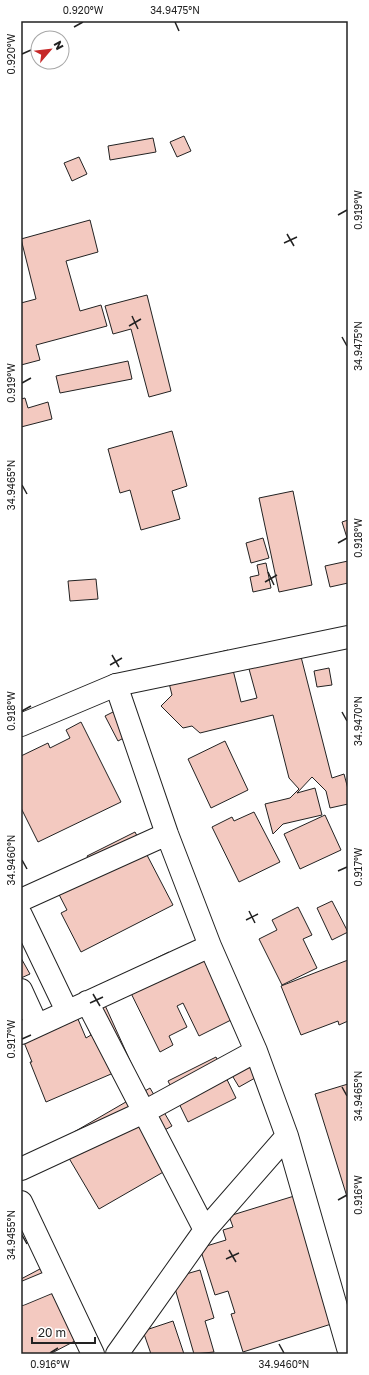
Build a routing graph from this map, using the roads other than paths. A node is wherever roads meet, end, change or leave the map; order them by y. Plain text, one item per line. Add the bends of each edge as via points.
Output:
1 (348, 637) edge
2 (116, 685) junction
3 (21, 725) edge
4 (167, 834) junction
5 (21, 900) edge
6 (21, 915) edge
7 (210, 946) junction
8 (21, 990) edge
9 (87, 1002) junction
10 (67, 1011) junction
11 (29, 1029) edge
12 (256, 1051) junction
13 (144, 1112) junction
14 (287, 1136) junction
15 (21, 1169) edge
16 (21, 1202) edge
17 (205, 1230) junction
18 (57, 1279) junction
19 (21, 1294) edge
20 (348, 1348) edge
21 (93, 1354) edge
22 (118, 1354) edge

1 - 2 street
2 - 3 street
2 - 4 street
4 - 5 street
4 - 7 street
6 - 10 street
7 - 9 street
7 - 12 street
8 - 11 street
9 - 10 street
9 - 13 street
10 - 11 street
12 - 13 street
12 - 14 street
13 - 15 street
13 - 17 street
14 - 17 street
14 - 20 street
16 - 18 street
17 - 22 street
18 - 19 street
18 - 21 street

